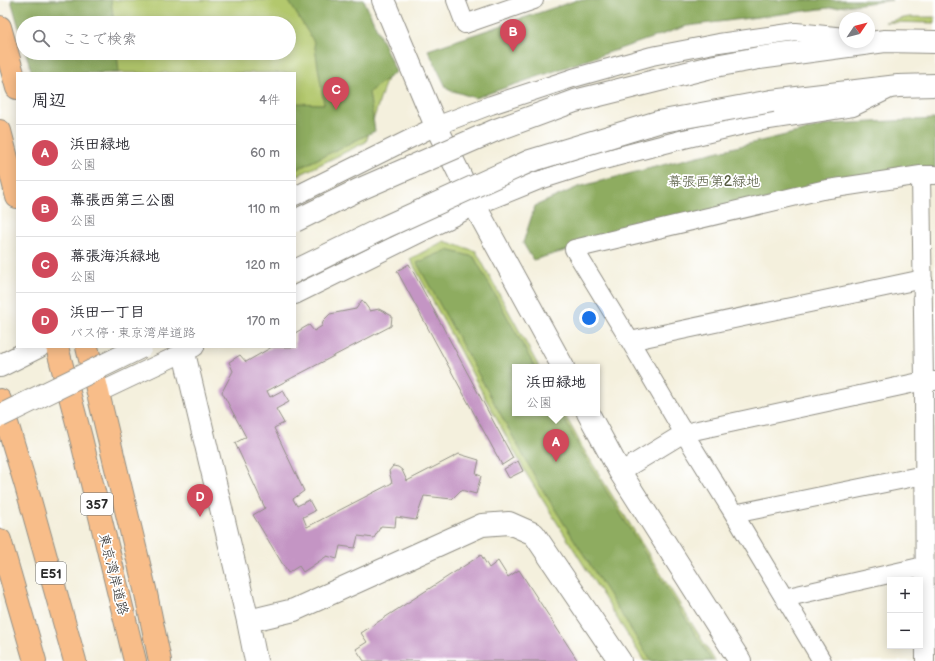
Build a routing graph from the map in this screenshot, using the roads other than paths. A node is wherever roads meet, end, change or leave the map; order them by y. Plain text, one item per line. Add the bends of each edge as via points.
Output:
1 (383, 0) edge
2 (456, 0) edge
3 (534, 0) edge
4 (0, 27) edge
5 (839, 36) edge
6 (877, 40) edge
7 (935, 42) edge
8 (16, 84) edge
9 (935, 85) edge
10 (898, 86) junction
11 (436, 126) junction
12 (0, 131) edge
13 (928, 175) edge
14 (16, 193) edge
15 (296, 196) edge
16 (475, 206) junction
17 (296, 221) edge
18 (296, 271) edge
19 (923, 278) junction
20 (296, 295) edge
21 (630, 341) junction
22 (36, 348) edge
23 (57, 348) edge
24 (87, 348) edge
25 (138, 348) edge
26 (187, 349) edge
27 (561, 364) edge
28 (0, 366) edge
29 (930, 381) edge
30 (98, 393) junction
31 (0, 400) edge
32 (0, 416) edge
33 (590, 416) edge
34 (684, 433) junction
35 (620, 472) junction
36 (924, 475) junction
37 (734, 514) junction
38 (0, 540) edge
39 (924, 566) junction
40 (784, 598) junction
41 (248, 621) junction
42 (35, 661) edge
43 (75, 661) edge
44 (135, 661) edge
45 (160, 661) edge
46 (256, 661) edge
47 (620, 661) edge
48 (740, 661) edge
49 (822, 661) edge
50 (926, 661) edge
51 (935, 661) edge

1 - 11 street
2 - 3 street via 465,24
4 - 8 highway
5 - 11 street via 796,32 652,56 573,78
6 - 7 street
6 - 17 street, bridge via 715,66 575,101 496,130 358,190
9 - 10 street
10 - 16 street via 853,107 756,122 600,161 537,181
10 - 18 street, bridge via 772,101 658,122 530,161
11 - 15 street
11 - 16 street
12 - 14 highway
13 - 19 street
13 - 21 street via 822,190 574,249
16 - 20 street
16 - 27 street
19 - 21 street
19 - 29 street
21 - 34 street
22 - 28 street
23 - 44 highway, 東京湾岸道路 / 357
24 - 30 highway
25 - 32 street, bridge
26 - 30 street
26 - 41 street
29 - 34 street
29 - 36 street
30 - 45 highway
31 - 43 highway, E51
33 - 35 street
34 - 35 street
34 - 37 street
35 - 48 street
36 - 37 street
36 - 39 street
37 - 40 street
38 - 42 highway
39 - 40 street
39 - 50 street
40 - 49 street
41 - 46 street
41 - 47 street via 294,610 482,524 509,523 534,534
50 - 51 street

